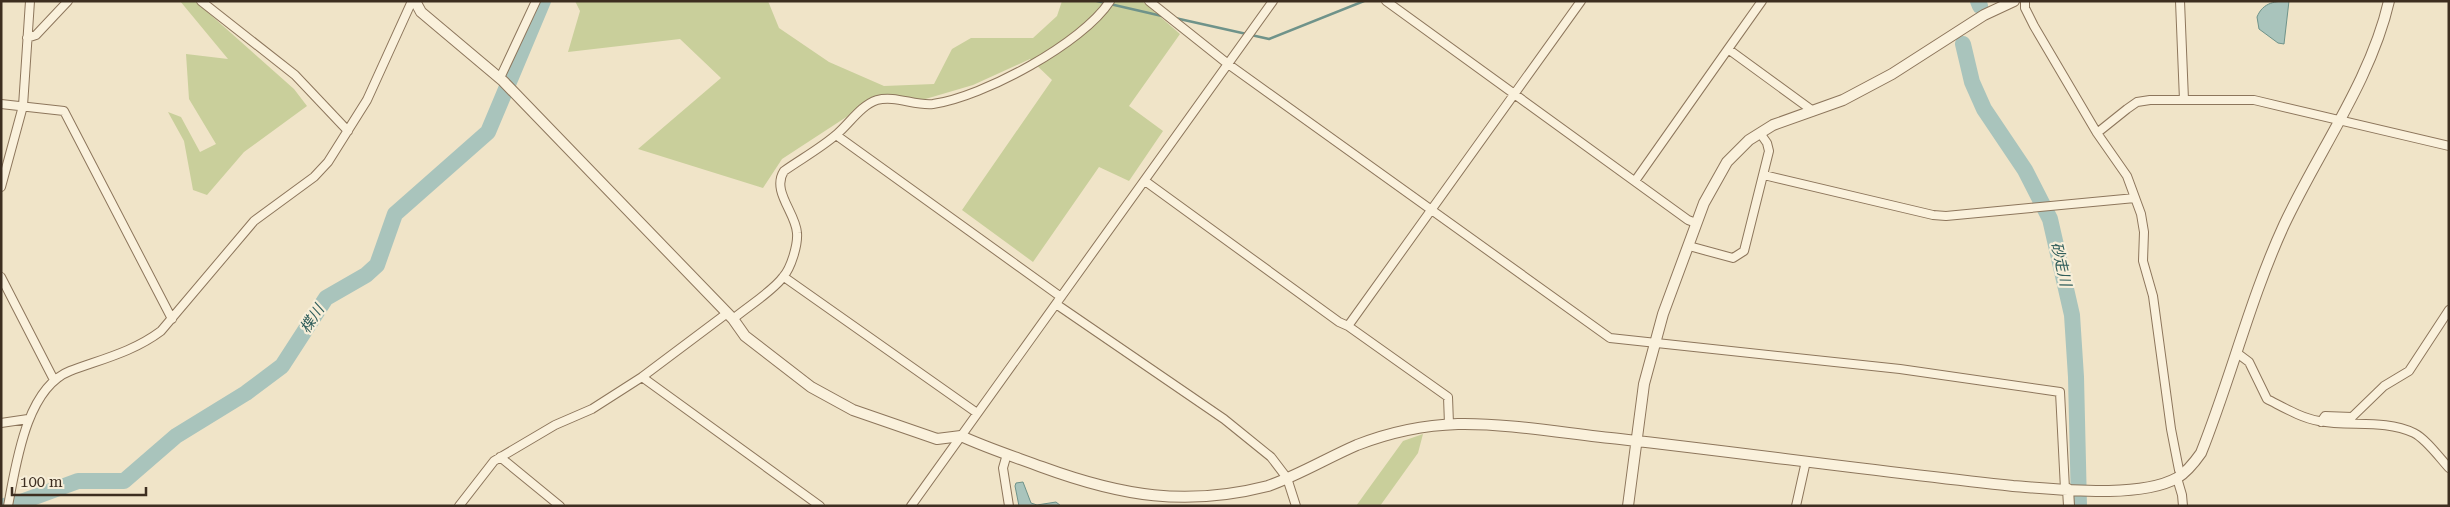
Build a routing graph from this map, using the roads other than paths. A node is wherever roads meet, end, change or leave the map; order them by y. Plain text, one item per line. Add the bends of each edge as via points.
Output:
1 (30, 1) edge
2 (68, 1) edge
3 (201, 1) edge
4 (413, 1) edge
5 (536, 1) edge
6 (1110, 1) edge
7 (1149, 1) edge
8 (1273, 1) edge
9 (1386, 1) edge
10 (1581, 1) edge
11 (1762, 1) edge
12 (2014, 1) edge
13 (2025, 1) edge
14 (2180, 1) edge
15 (2388, 1) edge
16 (27, 38) junction
17 (1728, 49) junction
18 (1228, 64) junction
19 (502, 80) junction
20 (1515, 94) junction
21 (2184, 100) junction
22 (1, 104) edge
23 (23, 106) junction
24 (1813, 111) junction
25 (2338, 119) junction
26 (348, 131) junction
27 (1760, 133) junction
28 (2097, 133) junction
29 (836, 135) junction
30 (2449, 146) edge
31 (1764, 175) junction
32 (1145, 181) junction
33 (1635, 181) junction
34 (1, 187) edge
35 (2135, 198) junction
36 (1431, 211) junction
37 (1696, 223) junction
38 (1688, 246) junction
39 (1, 277) edge
40 (784, 277) junction
41 (1058, 300) junction
42 (2449, 310) edge
43 (729, 316) junction
44 (172, 319) junction
45 (1348, 326) junction
46 (1654, 343) junction
47 (2237, 353) junction
48 (642, 377) junction
49 (54, 380) junction
50 (977, 414) junction
51 (28, 419) junction
52 (2321, 422) junction
53 (1, 423) edge
54 (1449, 424) junction
55 (961, 436) junction
56 (1637, 441) junction
57 (1007, 454) junction
58 (500, 457) junction
59 (1806, 461) junction
60 (2449, 468) edge
61 (2180, 476) junction
62 (1287, 478) junction
63 (2073, 489) junction
64 (9, 502) edge
65 (459, 506) edge
66 (560, 506) edge
67 (820, 506) edge
68 (911, 506) edge
69 (1008, 506) edge
70 (1296, 506) edge
71 (1628, 506) edge
72 (1796, 506) edge
73 (2069, 506) edge
74 (2183, 506) edge

1 - 16 street
2 - 16 street via 36,35
3 - 26 street via 295,76
4 - 19 street via 421,12
4 - 26 street via 367,100
5 - 19 street
6 - 29 street via 1103,13 1068,43 1016,72 974,92 934,104 886,99 875,101 864,107
7 - 18 street
8 - 18 street
9 - 20 street
10 - 20 street
11 - 17 street
12 - 24 street via 1984,15 1892,74 1843,100
13 - 28 street via 2034,26
14 - 21 street
15 - 25 street via 2372,54
16 - 23 street
17 - 24 street
17 - 33 street
18 - 32 street
18 - 36 street
19 - 43 street
20 - 33 street
20 - 36 street
21 - 25 street via 2254,100
21 - 28 street via 2138,102
22 - 23 street
23 - 34 street
23 - 44 street via 64,111
24 - 27 street
25 - 30 street
25 - 47 street via 2284,225
26 - 44 street via 314,177 254,222
27 - 31 street via 1769,149
27 - 37 street via 1737,151 1720,171
28 - 35 street via 2127,176
29 - 40 street via 780,177 780,186 797,232 794,252
29 - 41 street
31 - 35 street via 1927,215 1946,216
31 - 38 street via 1747,246 1741,255 1726,257
32 - 41 street
32 - 45 street via 1338,322
33 - 37 street
35 - 61 street via 2142,223 2143,261 2153,296
36 - 45 street
36 - 46 street via 1606,335 1620,340
37 - 38 street
38 - 46 street
39 - 49 street
40 - 43 street
40 - 50 street
41 - 50 street
41 - 62 street via 1224,419 1271,457
42 - 52 street via 2409,371 2384,386 2352,417 2326,416
43 - 48 street
43 - 55 street via 745,336 811,387 853,410 937,440
44 - 49 street via 148,341 103,361 68,371
45 - 54 street via 1448,397
46 - 56 street via 1644,384
46 - 63 street via 1900,370 2060,392
47 - 52 street via 2249,362 2266,399
47 - 61 street via 2200,453
48 - 58 street via 592,409 548,428
48 - 67 street
49 - 51 street via 37,400
50 - 55 street
51 - 53 street
51 - 64 street
52 - 60 street via 2384,425 2411,432
54 - 56 street
54 - 62 street via 1379,438
55 - 57 street
55 - 68 street
56 - 59 street
56 - 71 street
57 - 62 street via 1100,489 1160,501 1224,498
57 - 69 street via 1003,468
58 - 65 street
58 - 66 street
59 - 63 street via 2013,486
59 - 72 street
61 - 63 street via 2144,489
61 - 74 street
62 - 70 street
63 - 73 street

